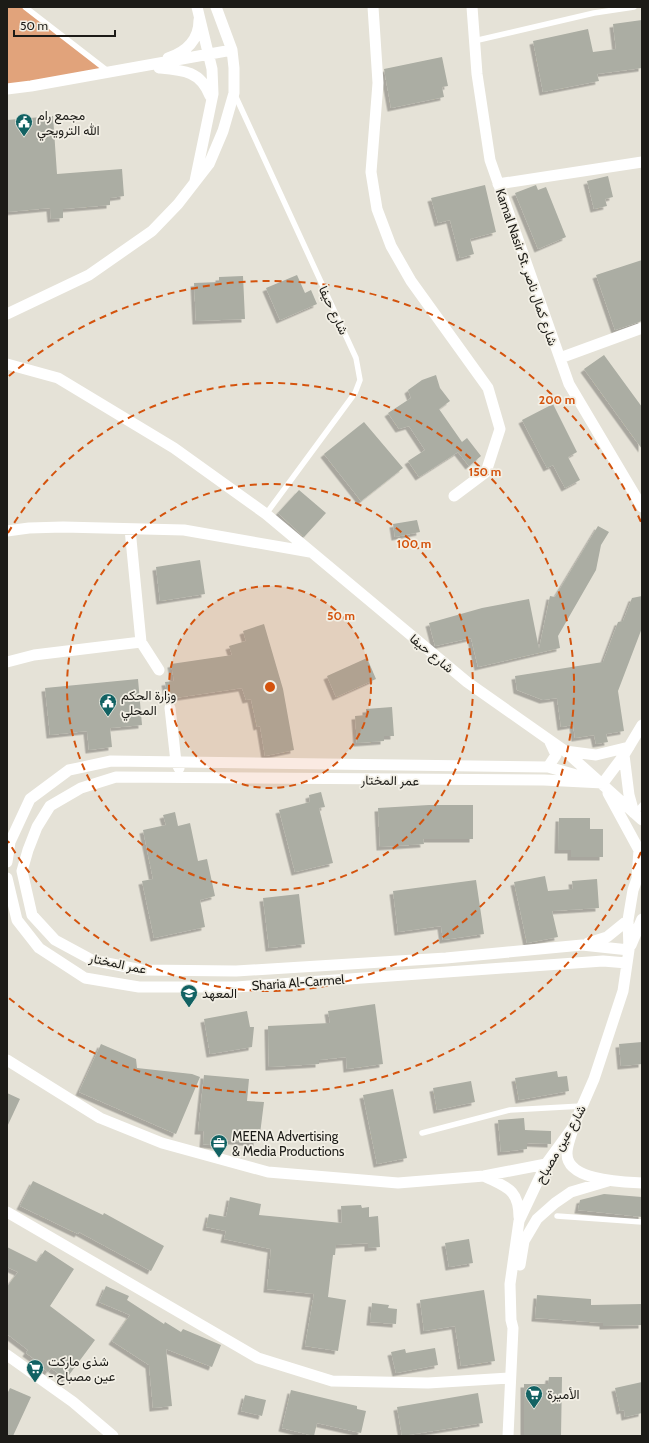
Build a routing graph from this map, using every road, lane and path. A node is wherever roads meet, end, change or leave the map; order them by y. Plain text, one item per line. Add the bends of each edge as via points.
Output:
1 (25, 7) edge
2 (216, 7) edge
3 (373, 7) edge
4 (472, 7) edge
5 (634, 7) edge
6 (198, 8) edge
7 (594, 10) edge
8 (474, 41) junction
9 (232, 50) junction
10 (209, 54) junction
11 (145, 66) junction
12 (109, 72) junction
13 (7, 89) edge
14 (234, 93) junction
15 (212, 99) junction
16 (642, 162) edge
17 (195, 181) junction
18 (498, 184) junction
19 (7, 314) edge
20 (642, 328) edge
21 (560, 358) junction
22 (7, 364) edge
23 (454, 496) dead end
24 (642, 507) edge
25 (266, 514) junction
26 (130, 528) junction
27 (7, 531) edge
28 (311, 552) junction
29 (141, 642) junction
30 (7, 662) edge
31 (160, 670) dead end
32 (170, 708) dead end
33 (642, 725) edge
34 (550, 741) junction
35 (565, 751) junction
36 (626, 751) junction
37 (176, 762) junction
38 (548, 767) junction
39 (182, 777) junction
40 (603, 783) junction
41 (640, 813) edge
42 (641, 851) edge
43 (7, 862) edge
44 (639, 876) edge
45 (7, 878) edge
46 (27, 892) junction
47 (9, 897) edge
48 (642, 919) edge
49 (628, 920) junction
50 (582, 945) junction
51 (629, 950) junction
52 (627, 963) junction
53 (7, 1060) edge
54 (582, 1106) junction
55 (573, 1126) junction
56 (422, 1133) dead end
57 (546, 1164) junction
58 (484, 1176) junction
59 (608, 1181) junction
60 (642, 1184) edge
61 (7, 1212) edge
62 (557, 1216) dead end
63 (519, 1221) junction
64 (642, 1222) edge
65 (511, 1320) junction
66 (7, 1355) edge
67 (509, 1378) junction
68 (113, 1436) edge
69 (508, 1436) edge

1 - 12 lane
2 - 9 street, شارع حيفا
3 - 23 street via 378,83 371,172 377,209 391,246 412,281 488,388 500,429 486,472
4 - 8 street, Kamal Nasir St. شارع كمال ناصر
5 - 7 lane
6 - 10 street, شارع حيفا
6 - 11 street via 197,37 187,48 174,56
7 - 8 lane
8 - 18 street, Kamal Nasir St. شارع كمال ناصر via 490,160
9 - 10 street
9 - 14 street, شارع حيفا
10 - 11 street
10 - 15 street, شارع حيفا via 212,68
11 - 12 street
11 - 15 street via 180,69 193,74 206,84
12 - 13 street
14 - 17 street, شارع حيفا via 223,131 209,164
14 - 25 lane, شارع حيفا via 356,358 360,380 355,393
15 - 17 street, شارع حيفا
16 - 18 street
17 - 19 street, شارع حيفا via 178,204 146,235 89,275
18 - 21 street, Kamal Nasir St. شارع كمال ناصر
20 - 21 street
21 - 24 street, Kamal Nasir St. شارع كمال ناصر via 569,384
22 - 25 street, شارع حيفا via 58,378 174,448
25 - 28 street, شارع حيفا
26 - 27 street via 29,528
26 - 28 street via 184,530
26 - 29 street
28 - 34 street, شارع حيفا via 467,682
29 - 30 street via 34,655
29 - 31 street
32 - 37 street
33 - 36 street
34 - 35 street, شارع حيفا
34 - 38 street via 556,755
35 - 36 street via 596,755
35 - 40 street, شارع حيفا
36 - 40 street
36 - 41 street via 629,795
37 - 38 street
37 - 39 street
37 - 43 street via 111,761 69,770 30,799 10,842
38 - 40 street
39 - 40 street, عمر المختار via 544,780
39 - 46 street, عمر المختار via 116,777 81,788 50,806 37,827 22,872
40 - 41 street, شارع حيفا
40 - 42 street
42 - 44 street, شارع عين مصباح
44 - 49 street, شارع عين مصباح via 633,890
45 - 47 street, Sharia Al-Carmel
46 - 47 street
46 - 50 street, عمر المختار via 32,915 55,940 92,960 142,970 236,971 446,958
47 - 52 street, Sharia Al-Carmel via 17,920 39,948 85,978 139,987 236,987 604,961
48 - 51 street, شارع عين مصباح
49 - 50 street via 607,937
49 - 51 street, شارع عين مصباح
50 - 51 street, عمر المختار
51 - 52 street, شارع عين مصباح
52 - 54 street, شارع عين مصباح via 623,991 611,1032
53 - 58 street via 100,1118 162,1143 268,1172 398,1183
54 - 55 street, شارع عين مصباح
54 - 56 lane via 510,1110
55 - 57 street, شارع عين مصباح
55 - 59 street via 567,1154 570,1164 580,1172
57 - 58 street
57 - 63 street, شارع عين مصباح
58 - 63 street via 510,1189 519,1203
59 - 60 street
59 - 65 street via 572,1192 537,1219 524,1241
61 - 67 street via 258,1358 332,1381 428,1383
62 - 64 lane
63 - 65 street, شارع عين مصباح via 510,1284
65 - 67 street, شارع عين مصباح via 513,1328
66 - 68 street via 73,1402
67 - 69 street, شارع عين مصباح

